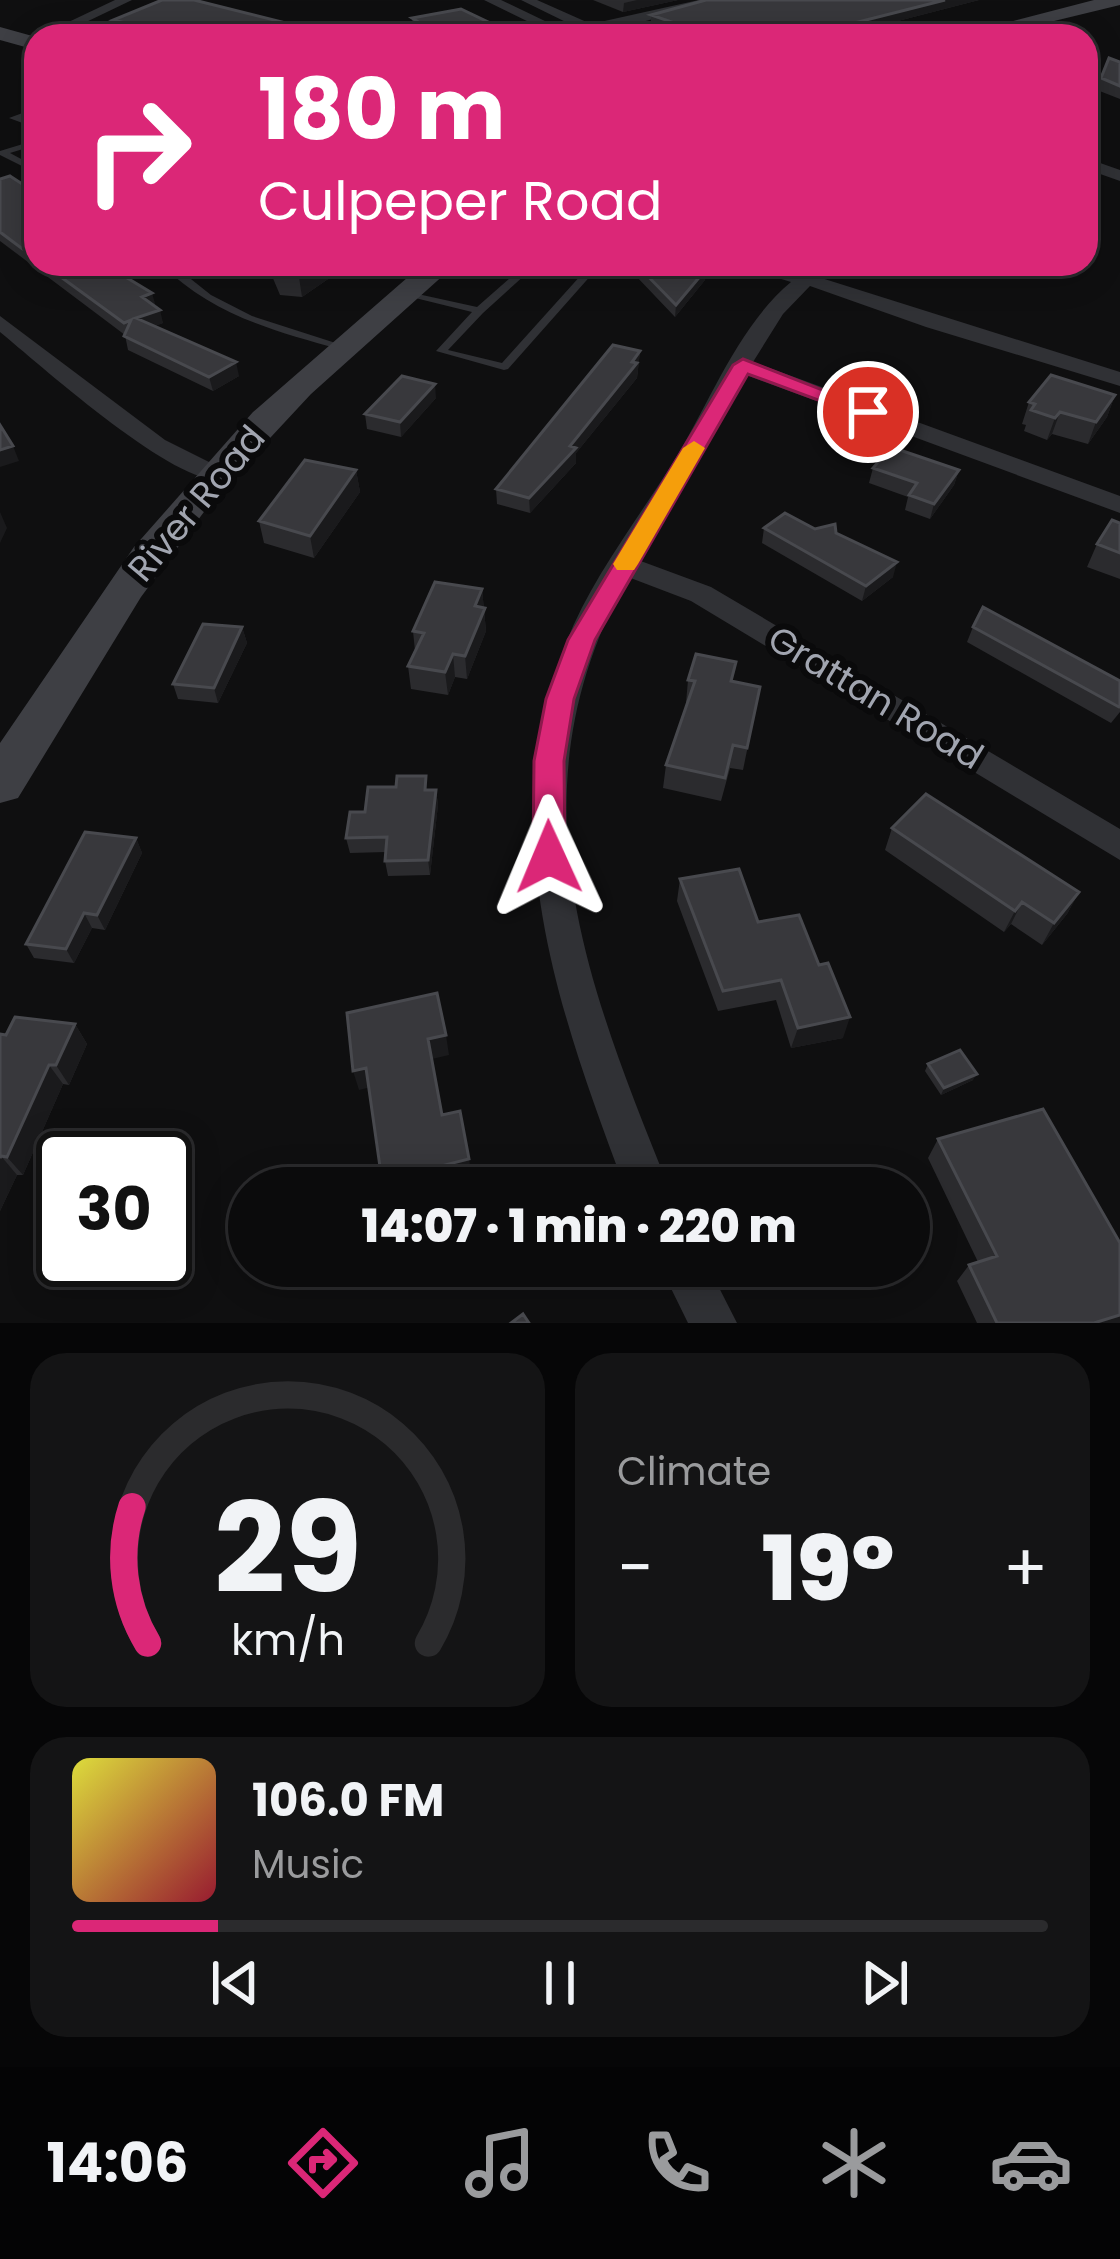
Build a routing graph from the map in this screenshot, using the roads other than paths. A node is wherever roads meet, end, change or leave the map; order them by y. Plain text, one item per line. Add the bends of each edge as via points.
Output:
1 (126, 0) edge
2 (490, 0) edge
3 (526, 0) edge
4 (716, 0) edge
5 (1108, 1) edge
6 (73, 24) edge
7 (543, 24) edge
8 (581, 24) edge
9 (628, 24) edge
10 (1015, 24) edge
11 (24, 146) edge
12 (24, 164) edge
13 (178, 276) edge
14 (426, 276) edge
15 (518, 276) edge
16 (585, 276) edge
17 (801, 276) edge
18 (815, 276) edge
19 (404, 293) junction
20 (478, 311) junction
21 (0, 322) edge
22 (343, 347) junction
23 (743, 365) junction
24 (1120, 379) edge
25 (214, 474) junction
26 (1120, 505) edge
27 (625, 565) junction
28 (0, 784) edge
29 (1120, 846) edge
30 (639, 1167) edge
31 (694, 1287) edge
32 (713, 1323) edge

1 - 6 street
2 - 7 street
3 - 8 street
4 - 9 street
5 - 10 main road
11 - 12 lane via 3,153
13 - 22 lane via 236,316
14 - 19 main road, River Road
15 - 20 lane
16 - 20 lane via 504,368 441,351
17 - 23 street
18 - 24 street via 976,337
19 - 20 lane
19 - 22 main road, River Road
21 - 25 street via 156,445
22 - 25 main road, River Road
23 - 26 street
23 - 27 street
25 - 28 main road, River Road via 118,597
27 - 29 street, Grattan Road via 701,593
27 - 30 street via 581,640 560,699 546,822 569,970
31 - 32 street

